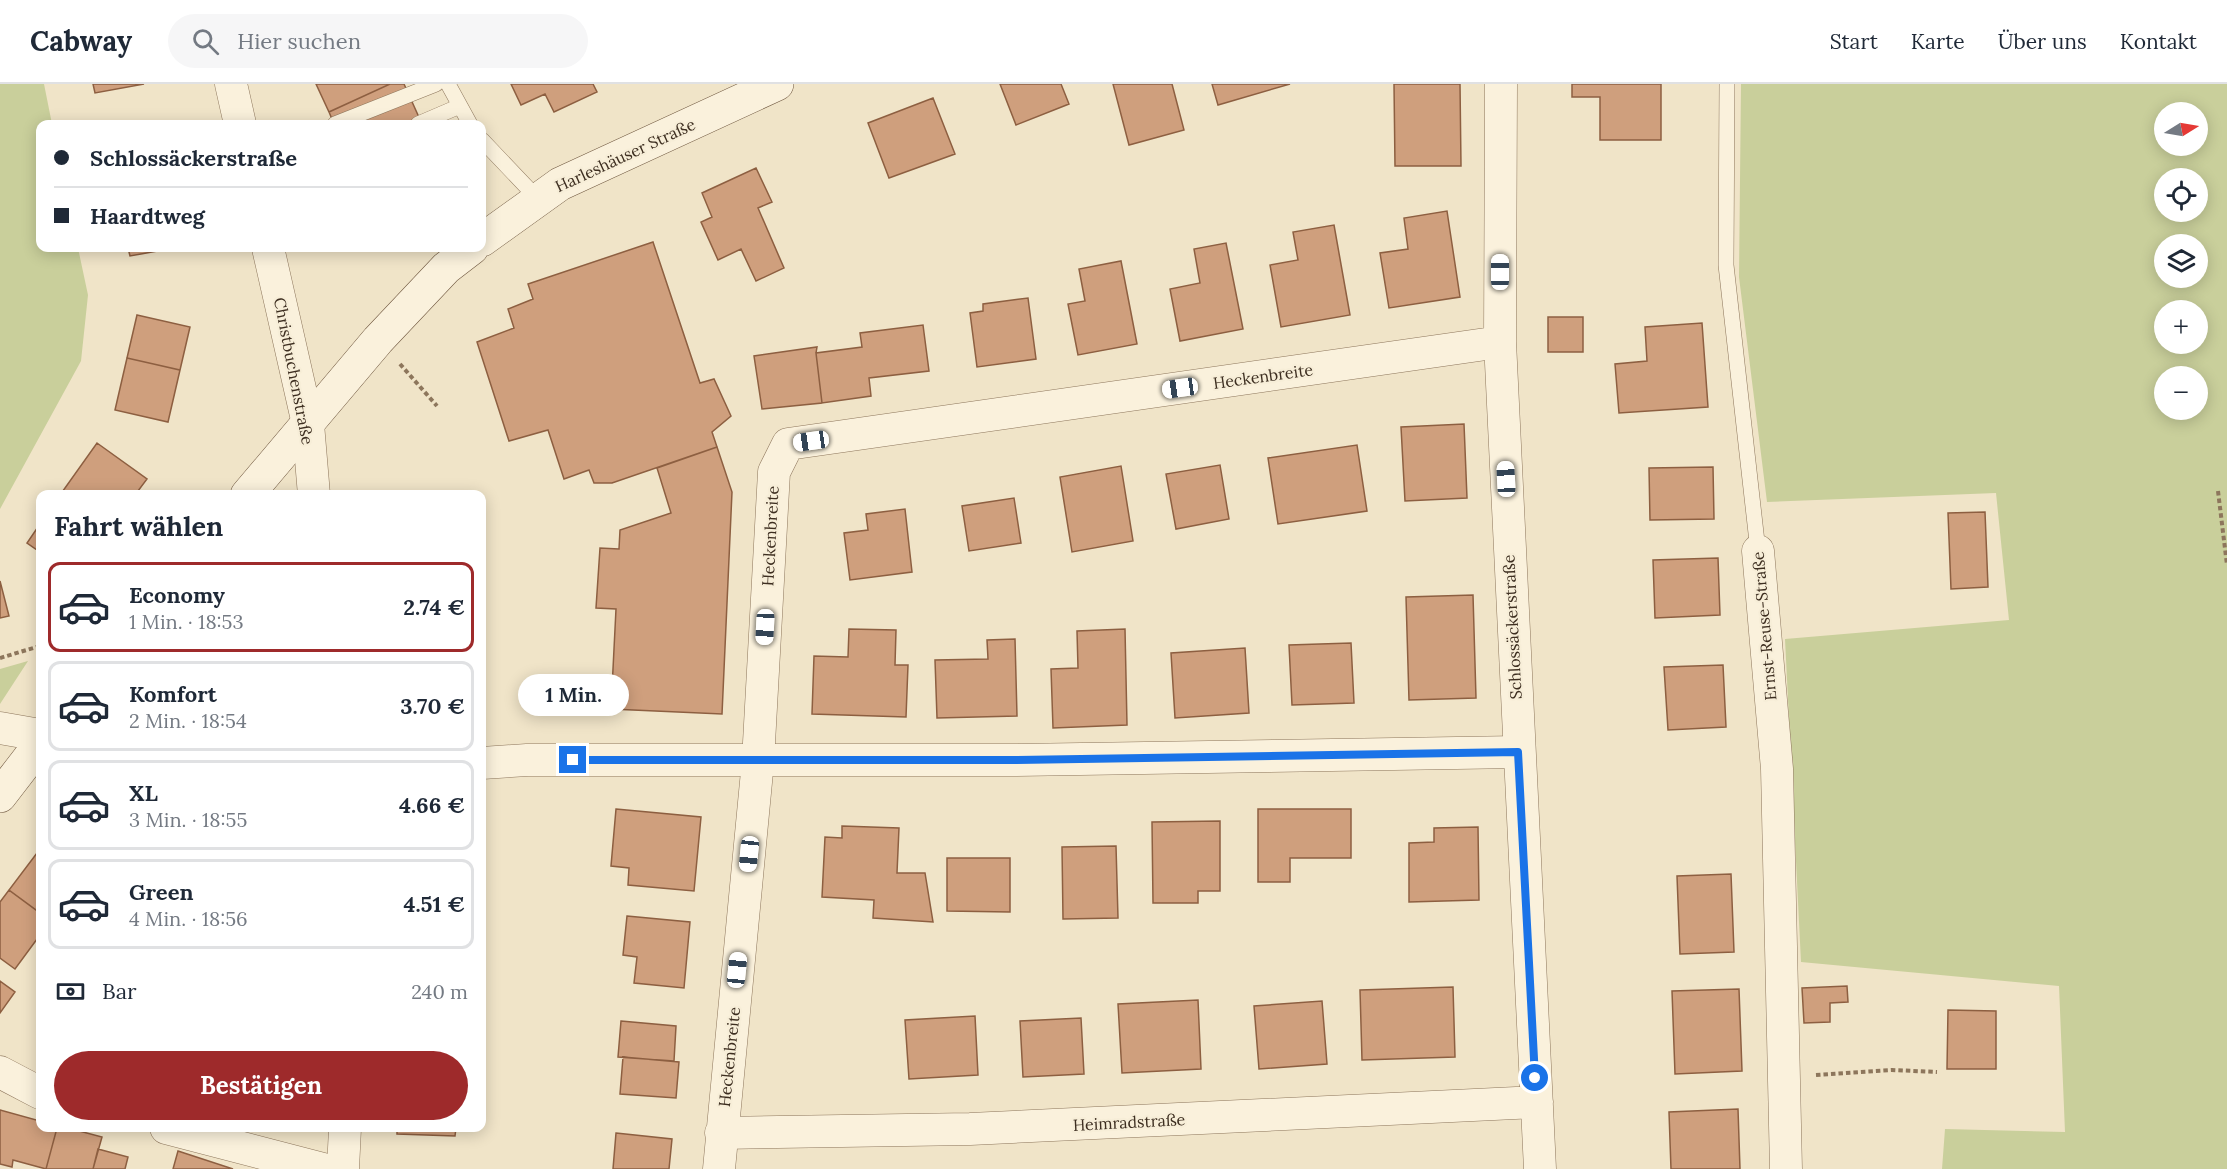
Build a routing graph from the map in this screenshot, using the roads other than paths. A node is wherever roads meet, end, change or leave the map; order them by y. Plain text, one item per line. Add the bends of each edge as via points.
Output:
1 (231, 84) edge
2 (436, 84) edge
3 (448, 84) edge
4 (777, 84) edge
5 (1501, 84) edge
6 (1727, 84) edge
7 (460, 106) junction
8 (239, 120) edge
9 (345, 120) edge
10 (427, 120) edge
11 (468, 120) edge
12 (486, 144) edge
13 (538, 199) junction
14 (486, 237) edge
15 (269, 252) edge
16 (467, 252) edge
17 (1500, 342) junction
18 (308, 424) junction
19 (251, 490) edge
20 (314, 490) edge
21 (1758, 551) joint
22 (0, 728) edge
23 (36, 734) edge
24 (36, 749) edge
25 (1518, 752) junction
26 (758, 761) junction
27 (486, 763) edge
28 (0, 796) edge
29 (0, 1072) edge
30 (36, 1091) edge
31 (1537, 1102) junction
32 (181, 1132) edge
33 (345, 1132) edge
34 (721, 1132) junction
35 (323, 1169) edge
36 (343, 1169) edge
37 (719, 1169) edge
38 (1539, 1169) edge
39 (1786, 1169) edge

1 - 8 street
2 - 9 lane
3 - 7 lane
4 - 13 main road, Harleshäuser Straße via 560,184
5 - 17 street, Schlossäckerstraße
6 - 21 lane, Ernst-Reuse-Straße via 1726,265
7 - 10 lane
7 - 11 lane
12 - 13 lane
13 - 14 main road, Harleshäuser Straße
15 - 18 street, Christbuchenstraße
16 - 18 main road via 446,268 378,340
17 - 25 street, Schlossäckerstraße
17 - 26 street, Heckenbreite via 788,444 774,472
18 - 19 main road
18 - 20 street, Christbuchenstraße
21 - 39 street, Ernst-Reuse-Straße via 1777,769
22 - 23 street
24 - 28 main road
25 - 26 street
25 - 31 street, Schlossäckerstraße
26 - 27 street
26 - 34 street, Heckenbreite
29 - 30 street
31 - 34 street, Heimradstraße via 970,1130
31 - 38 street, Schlossäckerstraße
32 - 35 street
33 - 36 street
34 - 37 street, Heckenbreite

